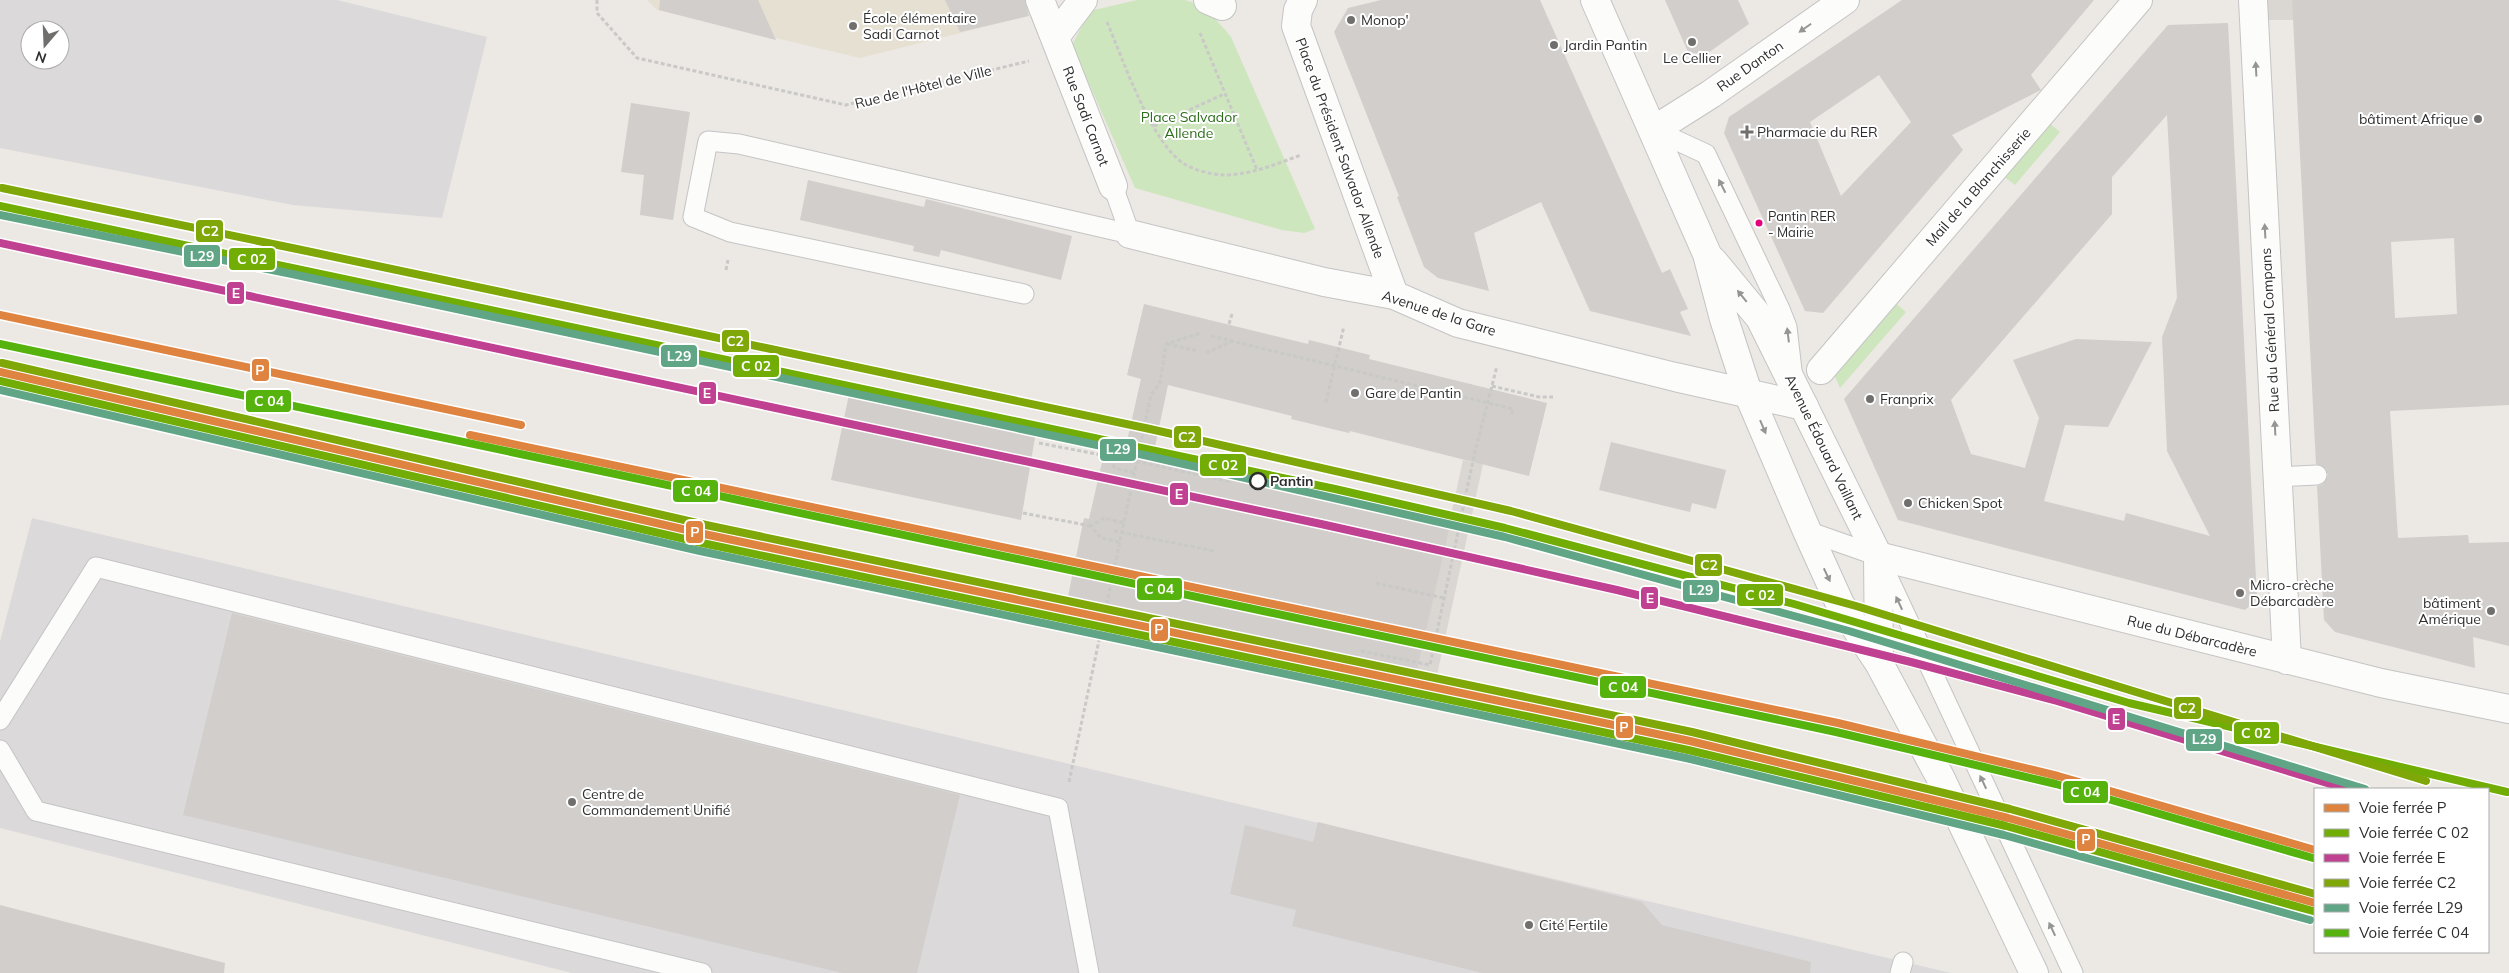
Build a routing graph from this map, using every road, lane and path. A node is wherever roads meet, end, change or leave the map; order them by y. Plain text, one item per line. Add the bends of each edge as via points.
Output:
1 (597, 0) edge
2 (1040, 0) edge
3 (1083, 0) edge
4 (1303, 0) edge
5 (1595, 0) edge
6 (1845, 0) edge
7 (2253, 0) edge
8 (2136, 2) edge
9 (1105, 16) dead end
10 (1199, 29) dead end
11 (1058, 44) junction
12 (1224, 94) junction
13 (1154, 126) junction
14 (1654, 130) junction
15 (1301, 155) dead end
16 (1257, 170) junction
17 (1113, 186) joint
18 (1130, 234) junction
19 (1707, 254) junction
20 (1024, 294) dead end
21 (1394, 295) junction
22 (1232, 314) dead end
23 (1229, 324) dead end
24 (1344, 326) dead end
25 (1201, 333) dead end
26 (1211, 336) dead end
27 (1232, 340) junction
28 (1166, 344) junction
29 (1197, 351) dead end
30 (1206, 353) dead end
31 (1335, 366) junction
32 (1821, 370) dead end
33 (1496, 372) dead end
34 (1492, 386) junction
35 (1748, 393) junction
36 (1798, 395) junction
37 (1553, 397) dead end
38 (1326, 402) dead end
39 (1488, 403) junction
40 (1510, 417) dead end
41 (1038, 442) dead end
42 (1139, 451) junction
43 (1107, 456) junction
44 (1130, 460) dead end
45 (1136, 462) junction
46 (1134, 473) junction
47 (2317, 475) dead end
48 (2277, 477) junction
49 (1232, 482) dead end
50 (1023, 513) dead end
51 (1385, 513) dead end
52 (1124, 523) junction
53 (1091, 526) junction
54 (1458, 530) junction
55 (1114, 531) dead end
56 (1806, 531) junction
57 (1122, 532) junction
58 (1119, 542) junction
59 (1214, 551) dead end
60 (1878, 556) junction
61 (1376, 583) dead end
62 (1444, 598) junction
63 (1361, 651) dead end
64 (2287, 660) junction
65 (1879, 663) junction
66 (2509, 708) edge
67 (0, 720) edge
68 (0, 750) edge
69 (1069, 784) dead end
70 (702, 973) edge
71 (1090, 973) edge
72 (2034, 973) edge
73 (2073, 973) edge

1 - 11 path, Rue de l'Hôtel de Ville via 597,12 637,58 846,105
2 - 11 street, Rue Sadi Carnot
3 - 11 street
4 - 21 street, Place du Président Salvador Allende via 1296,26
5 - 14 street, Avenue Édouard Vaillant
6 -> 14 street, Rue Danton
48 -> 7 street, Rue du Général Compans
8 - 32 street, Mail de la Blanchisserie
9 - 13 path
10 - 12 path
11 - 17 street, Rue Sadi Carnot
12 - 13 path
12 - 16 path
13 - 16 path via 1185,165 1223,175
14 - 19 street, Avenue Édouard Vaillant
36 -> 14 lane via 1787,327 1706,154
15 - 16 path
17 - 18 lane, Rue Sadi Carnot
18 - 20 lane via 739,144 708,141 693,217 730,232
18 - 21 street, Avenue de la Gare via 1324,282
19 - 35 street, Avenue Édouard Vaillant
36 -> 19 street, Avenue Édouard Vaillant via 1760,318
21 - 35 street, Avenue de la Gare via 1458,322
22 - 23 path
24 - 31 path
25 - 28 path
26 - 27 path
27 - 30 path
27 - 31 path
28 - 29 path
28 - 42 path via 1160,383 1151,394
31 - 38 path
31 - 39 path
33 - 34 path
34 - 37 path
34 - 39 path
35 - 36 street, Avenue de la Gare
35 -> 56 street, Avenue Édouard Vaillant
36 - 60 street, Avenue Édouard Vaillant
39 - 40 path via 1513,409
39 - 54 path
41 - 43 path
42 - 43 path via 1119,448
42 - 45 path
43 - 46 path via 1115,468
44 - 45 path
45 - 46 path
45 - 49 path
46 - 52 path
47 - 48 lane
48 - 64 street, Rue du Général Compans
50 - 53 path
51 - 54 path
52 - 53 path via 1104,518
52 - 57 path
53 - 58 path via 1101,538
54 - 62 path
55 - 57 path
56 - 60 lane
56 -> 65 street, Avenue Édouard Vaillant via 1840,604
57 - 58 path
57 - 59 path
58 - 69 path
60 - 64 street, Rue du Débarcadère
60 - 65 street, Avenue Édouard Vaillant
73 -> 60 lane
61 - 62 path
62 - 63 path via 1430,665
64 - 66 street, Rue du Débarcadère via 2381,683
65 - 72 street, Avenue Édouard Vaillant via 1940,777
67 - 71 lane via 96,567 1058,808
68 - 70 lane via 36,811

